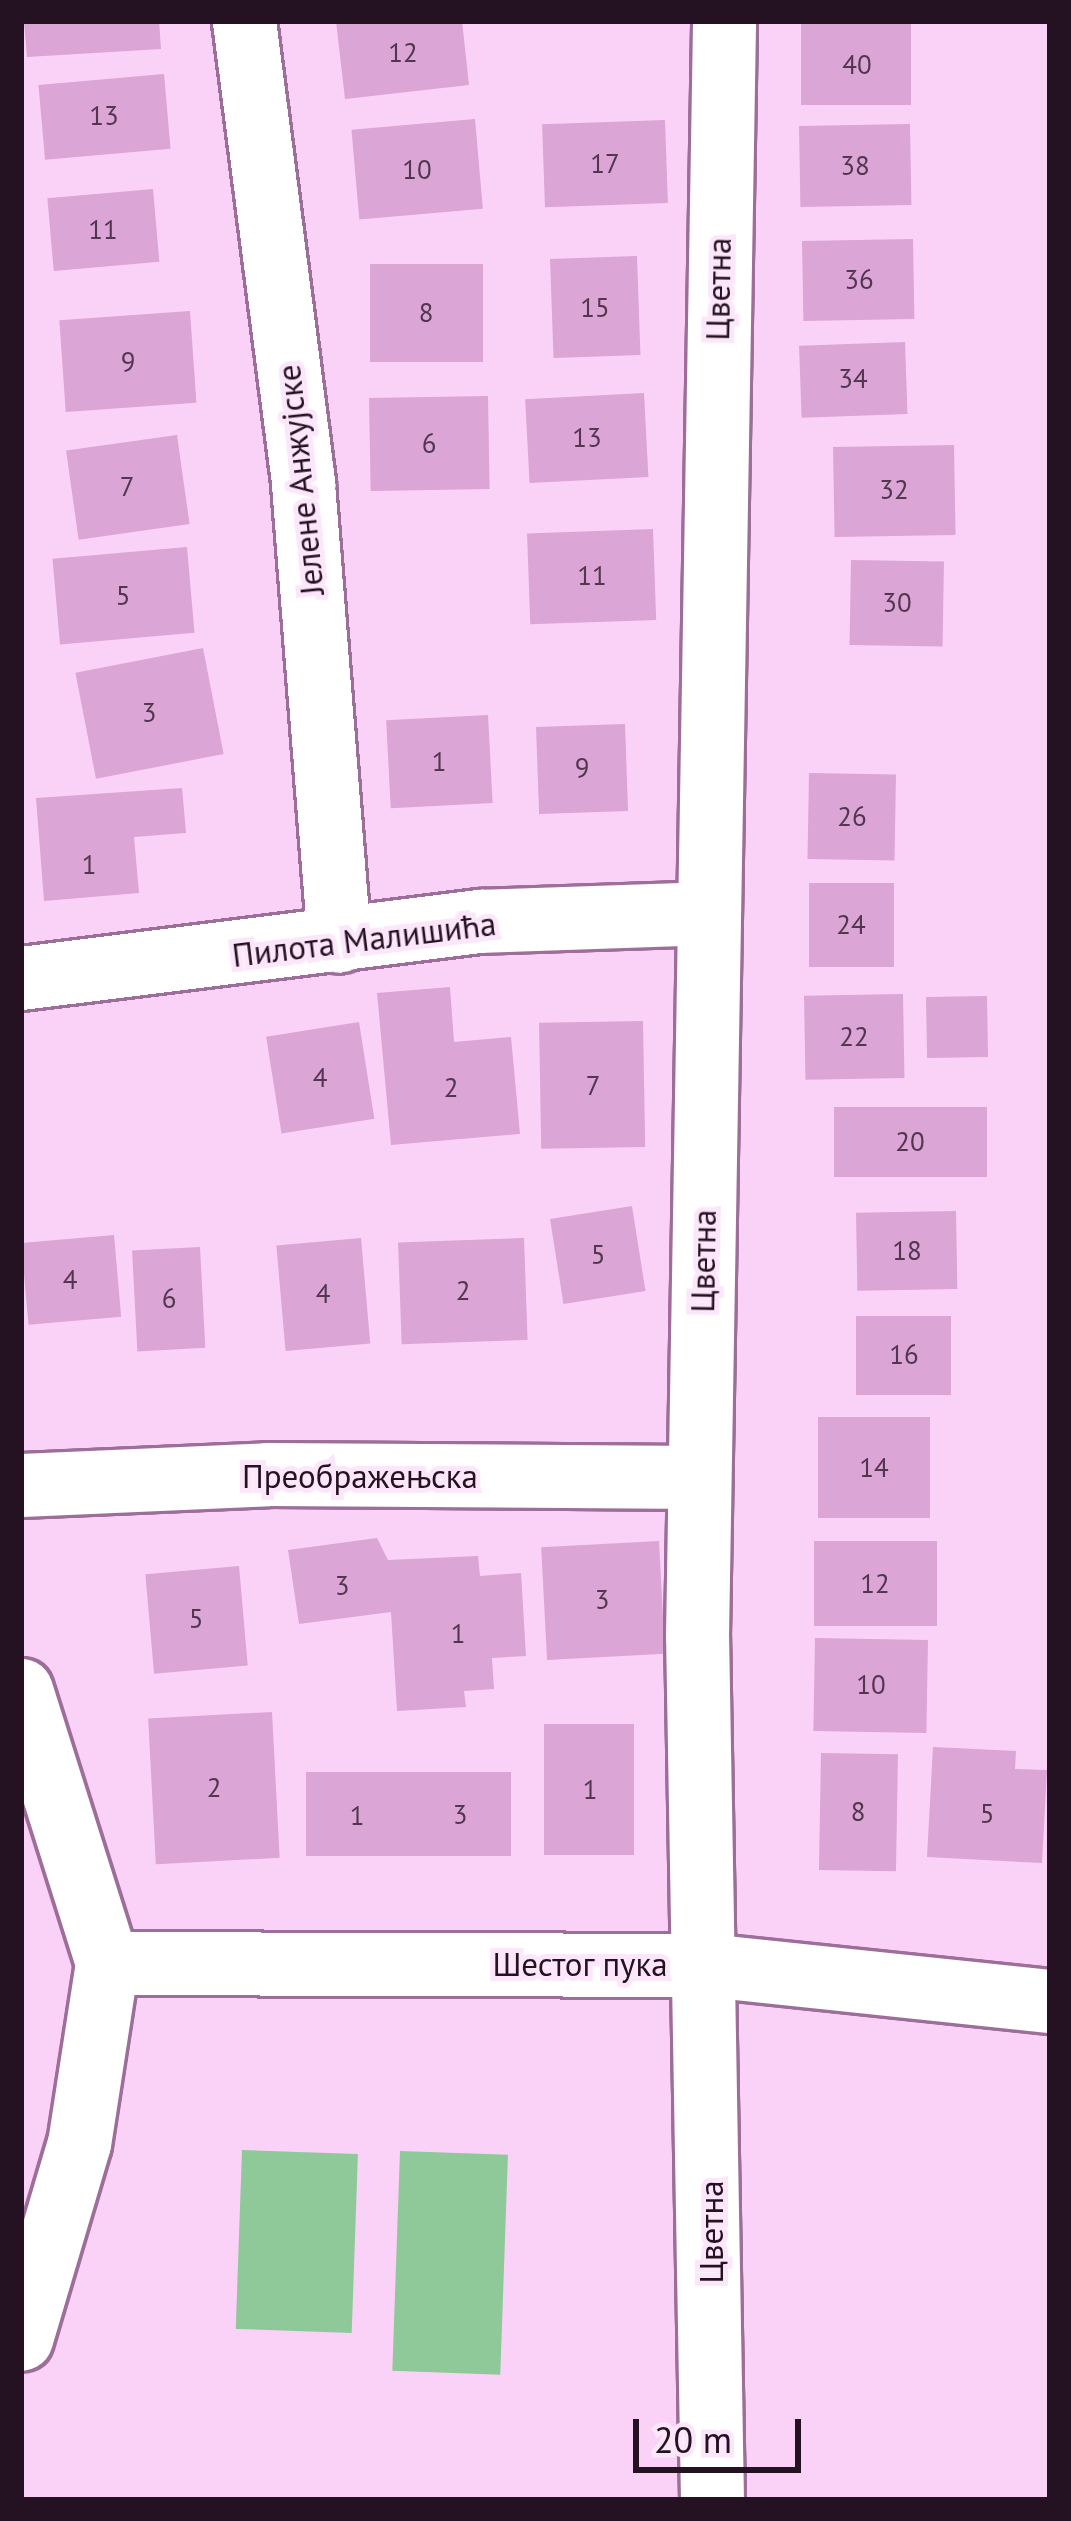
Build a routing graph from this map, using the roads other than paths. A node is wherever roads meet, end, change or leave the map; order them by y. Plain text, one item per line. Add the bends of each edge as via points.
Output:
1 (244, 21) edge
2 (724, 21) edge
3 (708, 914) junction
4 (339, 941) junction
5 (21, 978) edge
6 (699, 1477) junction
7 (21, 1485) edge
8 (21, 1690) edge
9 (107, 1963) junction
10 (706, 1965) junction
11 (1050, 2001) edge
12 (21, 2339) edge
13 (712, 2500) edge

1 - 4 street, Јелене Анжујске via 303,484
2 - 3 street, Цветна
3 - 4 street, Пилота Малишића via 480,921
3 - 6 street, Цветна
4 - 5 street, Пилота Малишића
6 - 7 street, Преображењска via 268,1474
6 - 10 street, Цветна
8 - 9 street
9 - 10 street, Шестог пука
9 - 12 street via 79,2143
10 - 11 street, Шестог пука
10 - 13 street, Цветна

